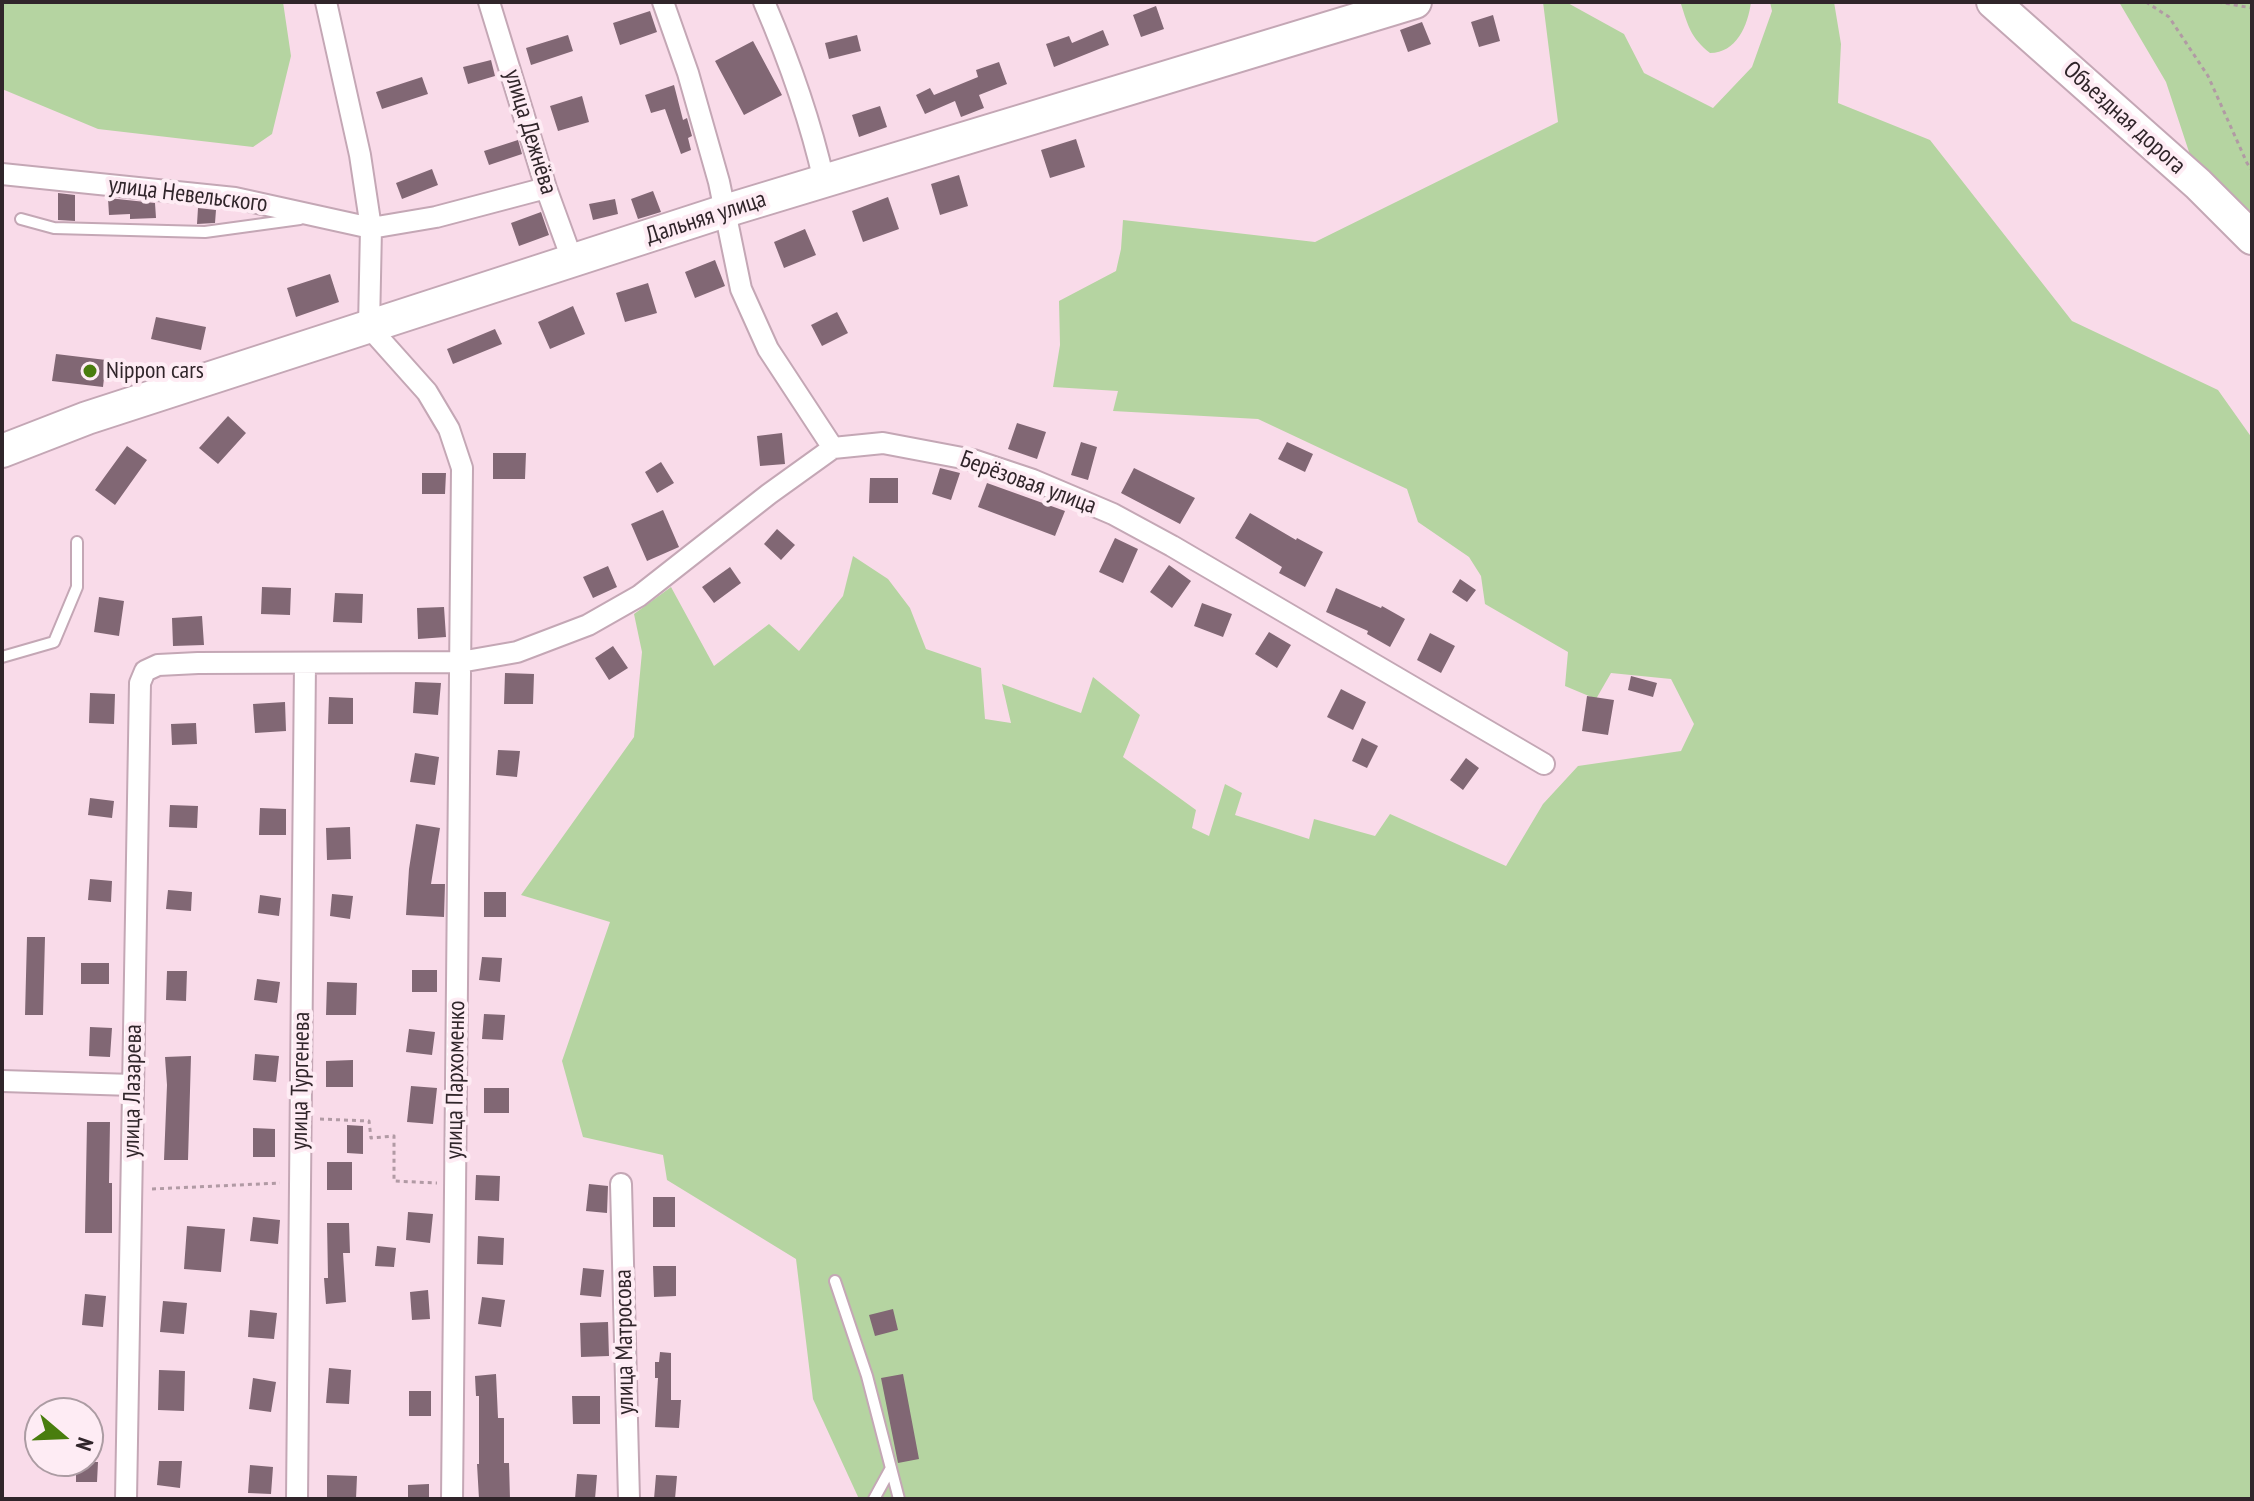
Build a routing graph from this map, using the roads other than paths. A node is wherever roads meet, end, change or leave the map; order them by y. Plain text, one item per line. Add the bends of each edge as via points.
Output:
1 (326, 2) edge
2 (489, 2) edge
3 (663, 2) edge
4 (764, 2) edge
5 (1415, 2) edge
6 (1993, 2) edge
7 (2, 174) edge
8 (824, 181) junction
9 (546, 188) junction
10 (725, 211) junction
11 (321, 216) junction
12 (21, 219) dead end
13 (371, 228) junction
14 (2252, 238) edge
15 (573, 262) junction
16 (369, 327) junction
17 (833, 448) junction
18 (2, 451) edge
19 (77, 542) dead end
20 (2, 657) edge
21 (460, 662) junction
22 (305, 663) junction
23 (140, 683) joint
24 (1544, 764) dead end
25 (2, 1081) edge
26 (133, 1085) junction
27 (621, 1184) dead end
28 (835, 1281) dead end
29 (891, 1468) junction
30 (126, 1499) edge
31 (297, 1499) edge
32 (452, 1499) edge
33 (629, 1499) edge
34 (874, 1499) edge
35 (899, 1499) edge

1 - 13 street
2 - 9 street, улица Дежнёва
3 - 10 street
4 - 8 street via 788,57
5 - 8 main road, Дальняя улица
6 - 14 main road, Объездная дорога
7 - 11 street, улица Невельского via 235,198
8 - 10 main road, Дальняя улица
9 - 13 street
9 - 15 street, улица Дежнёва
10 - 15 main road, Дальняя улица
10 - 17 street via 741,289 768,349
11 - 12 lane via 205,232 54,228
11 - 13 street, улица Невельского
13 - 16 street
15 - 16 main road, Дальняя улица
16 - 18 main road, Дальняя улица via 87,418
16 - 21 street, улица Пархоменко via 427,392 449,429 462,468
17 - 21 street, Берёзовая улица via 639,596 588,625 517,652
17 - 24 street, Берёзовая улица via 883,443 973,460 1113,514
19 - 20 lane via 77,587 54,642
21 - 22 street, Берёзовая улица
21 - 32 street, улица Пархоменко
22 - 23 street, Берёзовая улица via 158,665 145,671
22 - 31 street, улица Тургенева
23 - 26 street, улица Лазарева
25 - 26 street
26 - 30 street, улица Лазарева
27 - 33 street, улица Матросова
28 - 29 lane
29 - 34 lane
29 - 35 lane

